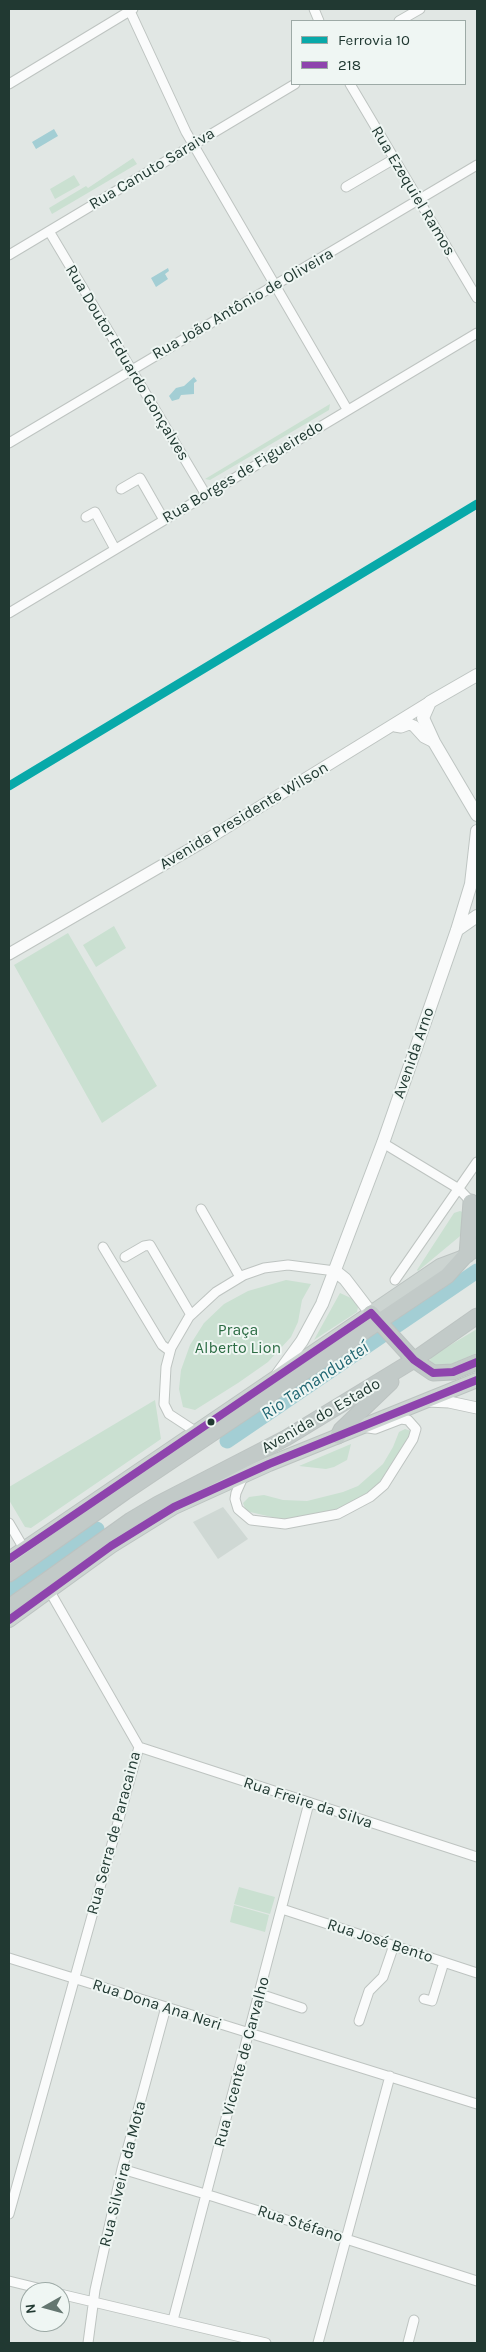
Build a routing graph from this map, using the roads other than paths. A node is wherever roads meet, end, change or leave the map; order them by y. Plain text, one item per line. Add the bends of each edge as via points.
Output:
1 (131, 9) edge
2 (420, 9) edge
3 (402, 20) edge
4 (9, 83) edge
5 (293, 85) edge
6 (351, 85) edge
7 (193, 144) junction
8 (394, 159) junction
9 (477, 165) edge
10 (346, 187) dead end
11 (419, 200) junction
12 (50, 231) junction
13 (11, 252) edge
14 (274, 285) junction
15 (477, 298) edge
16 (477, 333) edge
17 (131, 369) junction
18 (347, 409) junction
19 (9, 443) edge
20 (121, 489) dead end
21 (206, 496) junction
22 (86, 517) dead end
23 (164, 520) junction
24 (115, 549) junction
25 (9, 613) edge
26 (477, 675) edge
27 (430, 702) junction
28 (393, 725) junction
29 (434, 742) junction
30 (477, 817) edge
31 (477, 831) edge
32 (474, 889) edge
33 (477, 916) edge
34 (457, 930) junction
35 (9, 954) edge
36 (383, 1143) junction
37 (477, 1162) edge
38 (459, 1189) junction
39 (474, 1206) edge
40 (200, 1209) dead end
41 (103, 1247) dead end
42 (470, 1253) edge
43 (125, 1257) dead end
44 (335, 1271) junction
45 (240, 1277) junction
46 (395, 1280) dead end
47 (191, 1315) junction
48 (476, 1317) edge
49 (375, 1318) junction
50 (170, 1351) junction
51 (414, 1360) junction
52 (477, 1362) edge
53 (396, 1372) junction
54 (275, 1377) junction
55 (477, 1380) edge
56 (426, 1401) junction
57 (477, 1408) edge
58 (361, 1427) junction
59 (195, 1431) junction
60 (338, 1436) junction
61 (244, 1476) junction
62 (9, 1523) edge
63 (23, 1547) junction
64 (9, 1559) edge
65 (9, 1574) edge
66 (49, 1590) junction
67 (9, 1607) edge
68 (9, 1620) edge
69 (139, 1747) junction
70 (309, 1803) junction
71 (477, 1857) edge
72 (282, 1909) junction
73 (394, 1945) junction
74 (9, 1958) edge
75 (444, 1962) junction
76 (477, 1973) edge
77 (74, 1978) junction
78 (260, 1994) junction
79 (424, 1999) dead end
80 (166, 2007) junction
81 (302, 2008) dead end
82 (359, 2021) dead end
83 (249, 2034) junction
84 (390, 2076) junction
85 (477, 2104) edge
86 (122, 2169) junction
87 (206, 2194) junction
88 (9, 2214) edge
89 (346, 2239) junction
90 (477, 2281) edge
91 (70, 2296) edge
92 (93, 2302) junction
93 (173, 2320) junction
94 (414, 2320) dead end
95 (88, 2343) edge
96 (266, 2343) edge
97 (318, 2343) edge
98 (408, 2343) edge

1 - 4 street
1 - 7 street
2 - 3 street
5 - 7 street, Rua Canuto Saraiva
6 - 8 street, Rua Ezequiel Ramos
7 - 12 street, Rua Canuto Saraiva
7 - 14 street
8 - 10 street
8 - 11 street, Rua Ezequiel Ramos
9 - 11 street, Rua João Antônio de Oliveira
11 - 14 street, Rua João Antônio de Oliveira
11 - 15 street, Rua Ezequiel Ramos
12 - 13 street, Rua Canuto Saraiva
12 - 17 street, Rua Doutor Eduardo Gonçalves
14 - 17 street, Rua João Antônio de Oliveira
14 - 18 street
16 - 18 street, Rua Borges de Figueiredo
17 - 19 street, Rua João Antônio de Oliveira
17 - 21 street, Rua Doutor Eduardo Gonçalves
18 - 21 street, Rua Borges de Figueiredo
20 - 23 street via 140,478
21 - 23 street, Rua Borges de Figueiredo
22 - 24 street via 95,512
23 - 24 street, Rua Borges de Figueiredo
24 - 25 street, Rua Borges de Figueiredo
26 - 27 main road, Avenida Presidente Wilson
27 - 28 street, Avenida Presidente Wilson
27 - 29 main road via 423,718
28 - 29 street via 409,724
28 - 35 street, Avenida Presidente Wilson via 206,840
29 - 30 main road
31 - 32 main road, Avenida Arno
32 - 34 main road, Avenida Arno
33 - 34 main road
34 - 36 main road, Avenida Arno
36 - 38 street
36 - 44 main road, Avenida Arno
37 - 38 street
38 - 39 street
38 - 46 street
39 - 42 highway
40 - 45 street
41 - 50 street via 162,1345
42 - 49 highway via 447,1276
43 - 47 street via 150,1245
44 - 45 street via 288,1265 264,1268
44 - 49 main road
44 - 54 main road via 312,1325
45 - 47 street via 216,1292
47 - 50 street
48 - 51 highway, Avenida do Estado
49 - 51 highway
49 - 54 main road
49 - 65 highway
50 - 59 street via 164,1404 169,1414
51 - 52 highway via 433,1374
51 - 53 highway, Avenida do Estado
53 - 60 highway via 392,1381
53 - 67 highway, Avenida do Estado via 286,1438 158,1504 85,1551
54 - 59 main road
55 - 56 main road
56 - 57 street
56 - 58 main road
58 - 60 main road
58 - 61 street via 375,1430 401,1419 408,1420 416,1429 384,1485 370,1497 338,1514 284,1524 251,1520 238,1509 235,1499
59 - 63 main road
60 - 61 main road, Avenida do Estado
61 - 66 main road, Avenida do Estado via 146,1523
62 - 63 street
63 - 64 main road
66 - 68 main road, Avenida do Estado
66 - 69 street, Rua Serra de Paracaina
69 - 70 street, Rua Freire da Silva
69 - 77 street, Rua Serra de Paracaina
70 - 71 street, Rua Freire da Silva
70 - 72 street, Rua Vicente de Carvalho
72 - 73 street, Rua José Bento
72 - 78 street, Rua Vicente de Carvalho
73 - 75 street, Rua José Bento
73 - 82 street via 383,1978 369,1991
74 - 77 street, Rua Dona Ana Neri
75 - 76 street, Rua José Bento
75 - 79 street via 432,2001
77 - 80 street, Rua Dona Ana Neri
77 - 88 street, Rua Serra de Paracaina
78 - 81 street
78 - 83 street, Rua Vicente de Carvalho
80 - 83 street, Rua Dona Ana Neri
80 - 86 street, Rua Silveira da Mota
83 - 84 street, Rua Dona Ana Neri
83 - 87 street, Rua Vicente de Carvalho
84 - 85 street, Rua Dona Ana Neri
84 - 89 street
86 - 87 street, Rua Stéfano
86 - 92 street, Rua Silveira da Mota
87 - 89 street, Rua Stéfano
87 - 93 street, Rua Vicente de Carvalho
89 - 90 street, Rua Stéfano
89 - 97 street
91 - 92 street
92 - 93 street
92 - 95 street, Rua Silveira da Mota
93 - 96 street
94 - 98 street

